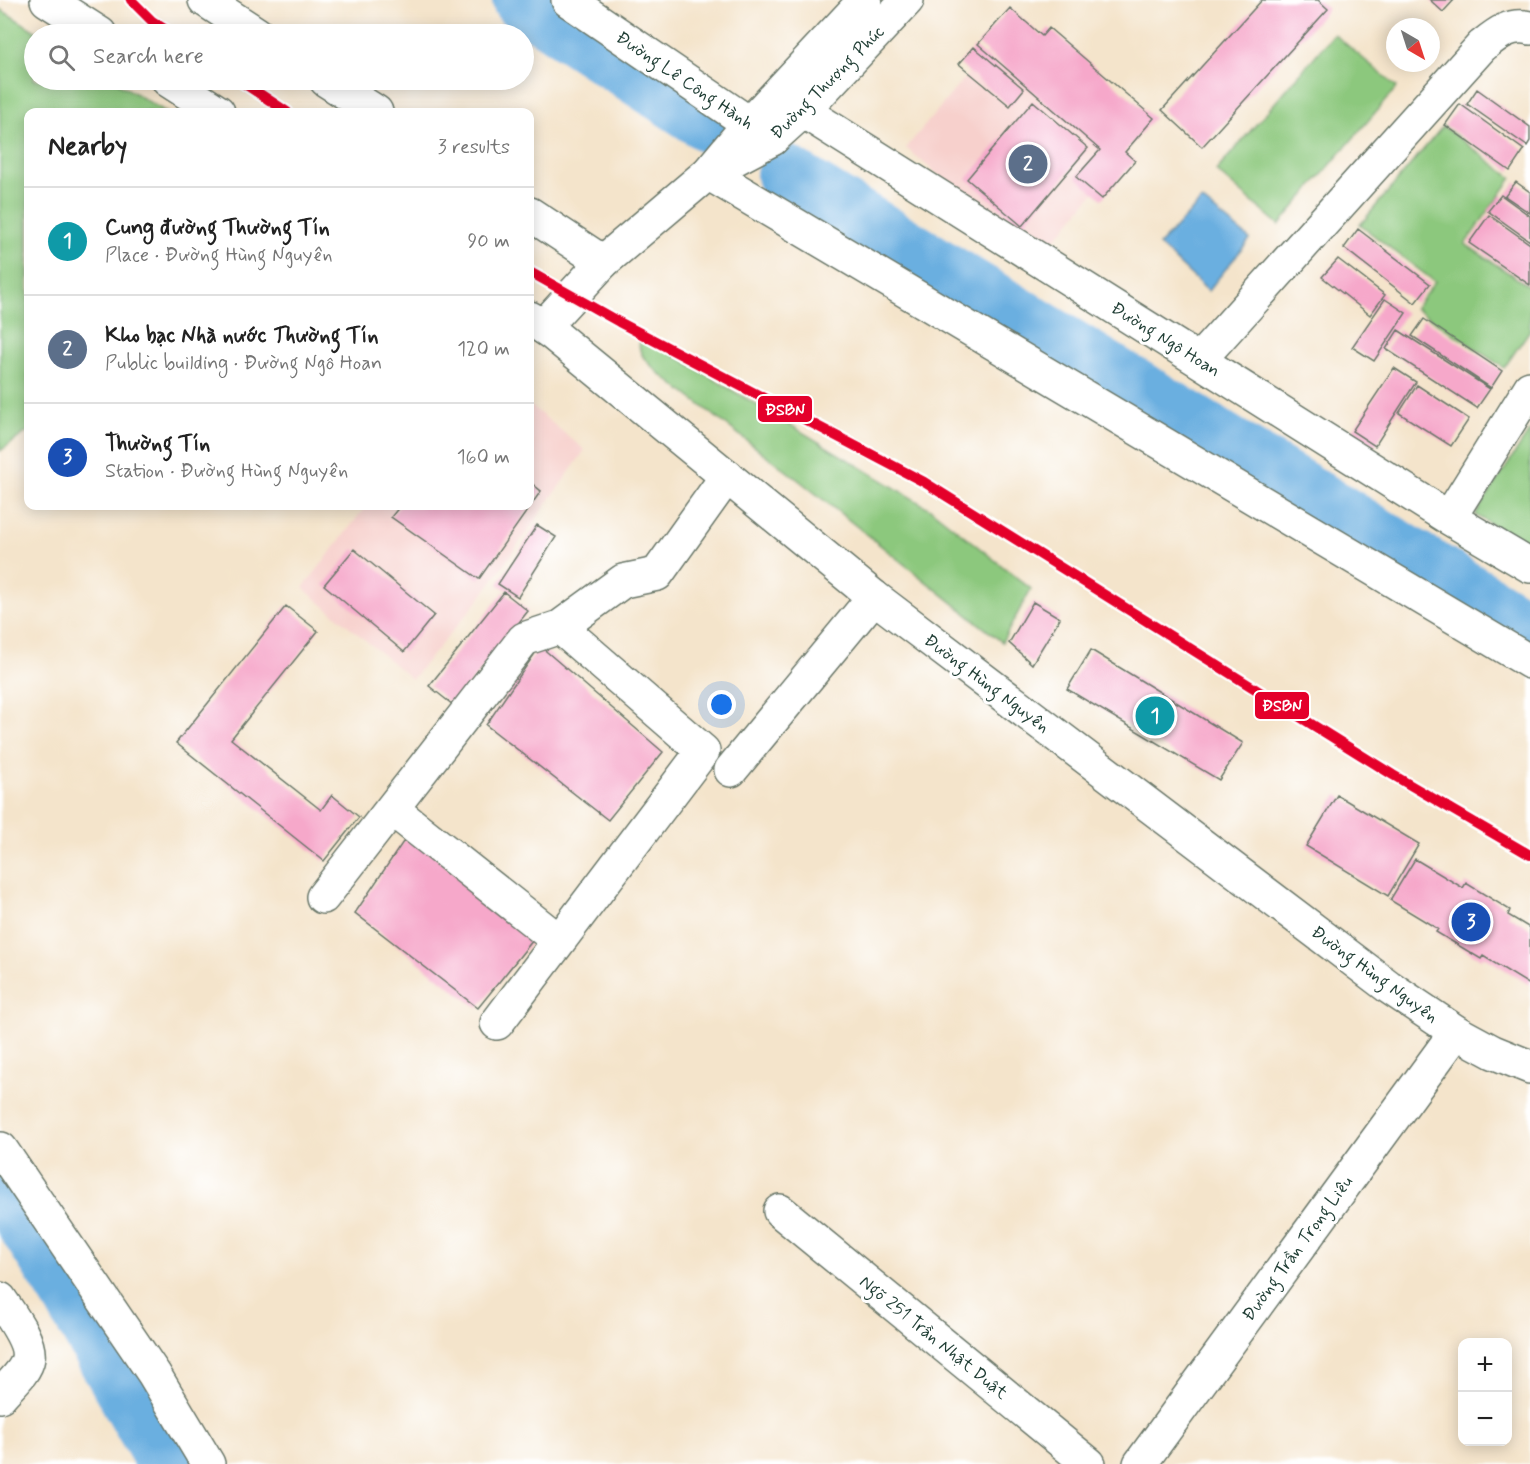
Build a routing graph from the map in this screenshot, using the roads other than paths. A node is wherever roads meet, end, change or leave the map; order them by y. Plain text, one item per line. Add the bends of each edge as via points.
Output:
1 (47, 0) edge
2 (205, 0) edge
3 (568, 0) edge
4 (865, 0) edge
5 (900, 3) edge
6 (84, 24) edge
7 (242, 24) edge
8 (1530, 28) edge
9 (184, 90) edge
10 (342, 90) edge
11 (212, 108) edge
12 (370, 108) edge
13 (803, 111) junction
14 (760, 132) junction
15 (708, 173) junction
16 (534, 217) edge
17 (603, 262) junction
18 (536, 323) edge
19 (1198, 360) junction
20 (1530, 388) edge
21 (727, 476) junction
22 (1449, 518) junction
23 (1530, 566) edge
24 (874, 597) junction
25 (560, 627) junction
26 (1530, 662) edge
27 (731, 770) dead end
28 (392, 809) junction
29 (323, 897) dead end
30 (559, 941) junction
31 (497, 1023) dead end
32 (1456, 1032) junction
33 (1530, 1067) edge
34 (2, 1149) dead end
35 (780, 1211) dead end
36 (0, 1299) edge
37 (0, 1396) edge
38 (208, 1464) edge
39 (1089, 1464) edge
40 (1140, 1464) edge

1 - 6 main road
2 - 7 main road
3 - 14 main road, Đường Lê Công Hành
4 - 14 main road, Đường Thượng Phúc
5 - 13 main road, Đường Thượng Phúc
8 - 19 main road via 1504,30 1482,46
9 - 11 main road
10 - 12 main road
13 - 14 main road, Đường Thượng Phúc
13 - 19 main road, Đường Ngô Hoan
14 - 15 main road, Đường Thượng Phúc
15 - 17 main road, Đường Thượng Phúc
15 - 26 main road
16 - 17 main road
17 - 18 main road, Đường Thượng Phúc
18 - 21 main road, Đường Hùng Nguyên
19 - 22 main road, Đường Ngô Hoan
20 - 22 main road
21 - 24 main road, Đường Hùng Nguyên
21 - 25 main road via 657,574 622,581
22 - 23 main road, Đường Ngô Hoan
24 - 27 main road
24 - 32 main road, Đường Hùng Nguyên via 1389,987
25 - 28 main road via 524,639
25 - 30 main road via 703,751
28 - 29 main road
28 - 30 main road
30 - 31 main road
32 - 33 main road, Đường Hùng Nguyên
32 - 40 main road, Đường Trần Trọng Liêu
34 - 38 main road via 154,1374
35 - 39 main road, Ngõ 251 Trần Nhật Duật
36 - 37 main road via 27,1345 28,1358

